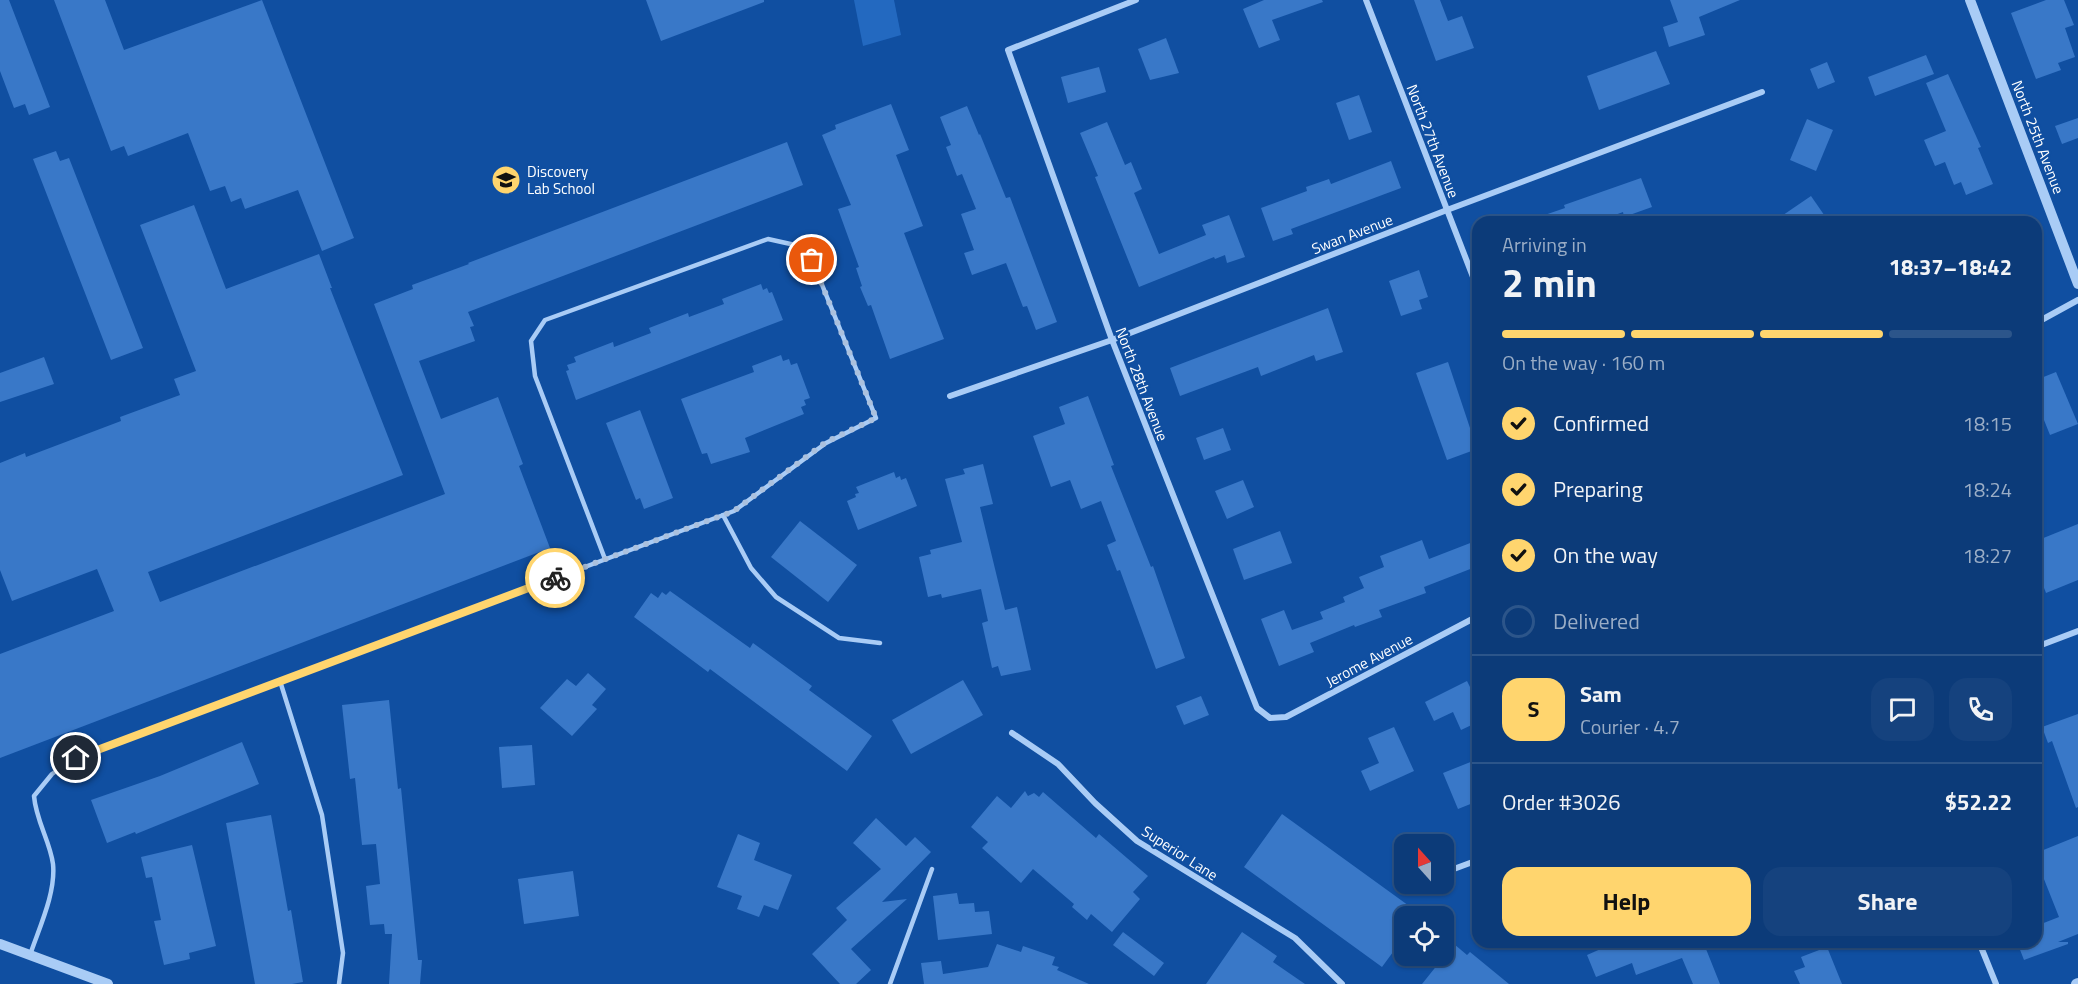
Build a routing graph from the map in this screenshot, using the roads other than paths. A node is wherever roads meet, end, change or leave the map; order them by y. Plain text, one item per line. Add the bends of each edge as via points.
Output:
1 (1136, 0) edge
2 (1366, 0) edge
3 (1970, 0) edge
4 (1762, 92) dead end
5 (1447, 210) junction
6 (1472, 275) edge
7 (2078, 284) edge
8 (2078, 300) edge
9 (2042, 320) edge
10 (1112, 340) junction
11 (950, 396) dead end
12 (723, 515) junction
13 (605, 560) junction
14 (1472, 619) edge
15 (2078, 631) edge
16 (880, 643) dead end
17 (2042, 645) edge
18 (280, 681) junction
19 (1270, 718) joint
20 (1012, 733) dead end
21 (1472, 862) edge
22 (932, 869) dead end
23 (1454, 869) edge
24 (0, 944) edge
25 (1981, 948) edge
26 (30, 955) junction
27 (108, 984) edge
28 (339, 984) edge
29 (890, 984) edge
30 (1342, 984) edge
31 (1996, 984) edge

1 - 10 street, North 28th Avenue via 1008,50
2 - 5 street, North 27th Avenue
3 - 7 street, North 25th Avenue
4 - 5 street, Swan Avenue
5 - 6 street, North 27th Avenue
5 - 10 street, Swan Avenue
8 - 9 street
10 - 11 street, Swan Avenue
10 - 19 street, North 28th Avenue via 1257,708
12 - 13 lane
12 - 13 lane via 734,511 826,442 876,418 812,260 795,244 768,240 545,320 531,341 534,376
12 - 16 lane via 751,568 776,597 839,638
13 - 18 lane
14 - 19 street, Jerome Avenue via 1303,710
15 - 17 street
18 - 26 lane via 76,758 52,774 34,796 35,811 53,862 54,884
18 - 28 lane via 322,815 343,954
20 - 30 street, Superior Lane via 1058,764 1137,841 1295,938
21 - 23 street
22 - 29 lane
24 - 26 street
25 - 31 street
26 - 27 street

